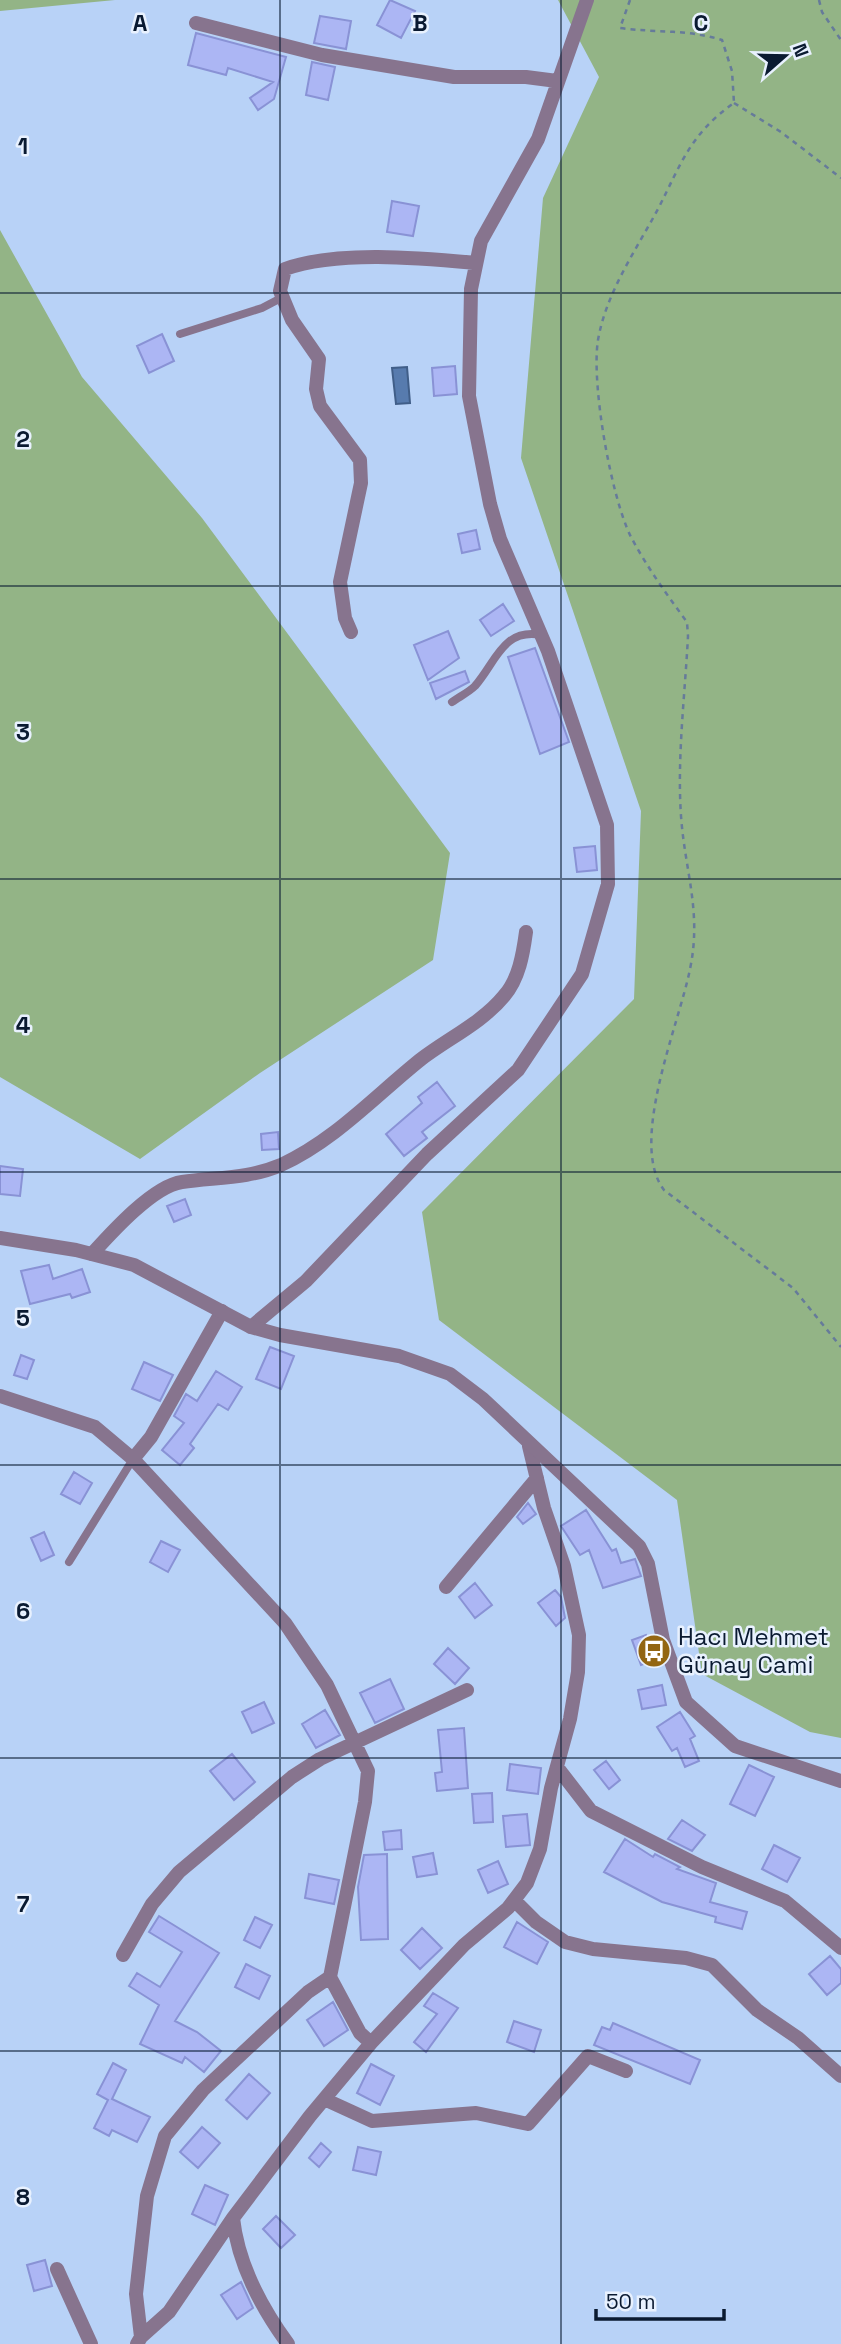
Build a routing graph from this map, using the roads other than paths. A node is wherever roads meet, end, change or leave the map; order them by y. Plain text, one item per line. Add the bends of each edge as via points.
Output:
1 (587, 0) edge
2 (196, 23) dead end
3 (557, 81) junction
4 (476, 263) junction
5 (283, 297) junction
6 (180, 334) dead end
7 (351, 632) dead end
8 (541, 635) junction
9 (452, 702) dead end
10 (526, 932) dead end
11 (0, 1238) edge
12 (92, 1254) junction
13 (222, 1311) junction
14 (251, 1327) junction
15 (0, 1396) edge
16 (529, 1446) junction
17 (133, 1459) junction
18 (537, 1478) junction
19 (69, 1562) dead end
20 (446, 1587) dead end
21 (467, 1690) dead end
22 (356, 1743) junction
23 (557, 1767) junction
24 (841, 1781) edge
25 (514, 1900) junction
26 (841, 1948) edge
27 (123, 1955) dead end
28 (330, 1977) junction
29 (371, 2043) junction
30 (626, 2071) dead end
31 (841, 2076) edge
32 (324, 2099) junction
33 (233, 2218) junction
34 (57, 2269) dead end
35 (139, 2341) edge
36 (91, 2344) edge
37 (288, 2344) edge

1 - 3 street
2 - 3 street via 322,55 454,78
3 - 4 street via 538,139 481,241
4 - 5 street via 310,260 285,269
4 - 8 street via 471,289 469,396 490,504
5 - 6 lane
5 - 7 street via 292,320 319,359 316,389 320,407 360,460 361,483 340,582
8 - 9 lane via 514,636 473,687
8 - 14 street via 607,825 608,884 582,974 518,1070 427,1154 306,1281
10 - 12 street via 523,960 505,996 325,1140 256,1174 179,1182 141,1207
11 - 12 street
12 - 13 street via 134,1265
13 - 14 street
13 - 17 street via 151,1437
14 - 16 street via 399,1356 450,1374 483,1399
15 - 17 street via 95,1427
16 - 18 street
16 - 24 street via 639,1546 648,1564 663,1640 686,1702 735,1746
17 - 19 lane
17 - 22 street via 285,1623 327,1685
18 - 20 street
18 - 23 street via 579,1636 578,1672
21 - 22 street
22 - 27 street via 292,1777 179,1872 152,1904
22 - 28 street via 368,1771 365,1802
23 - 25 street via 540,1849 527,1884
23 - 26 street via 591,1811 702,1867 785,1901
25 - 29 street via 464,1945
25 - 31 street via 565,1942 712,1965 757,2010
28 - 29 street via 360,2032
28 - 35 street via 203,2090 165,2136 147,2196 136,2294
29 - 32 street
30 - 32 street via 588,2056 528,2124 476,2113 372,2120
32 - 33 street
33 - 35 street via 186,2290
33 - 37 street via 236,2247 268,2317
34 - 36 street

